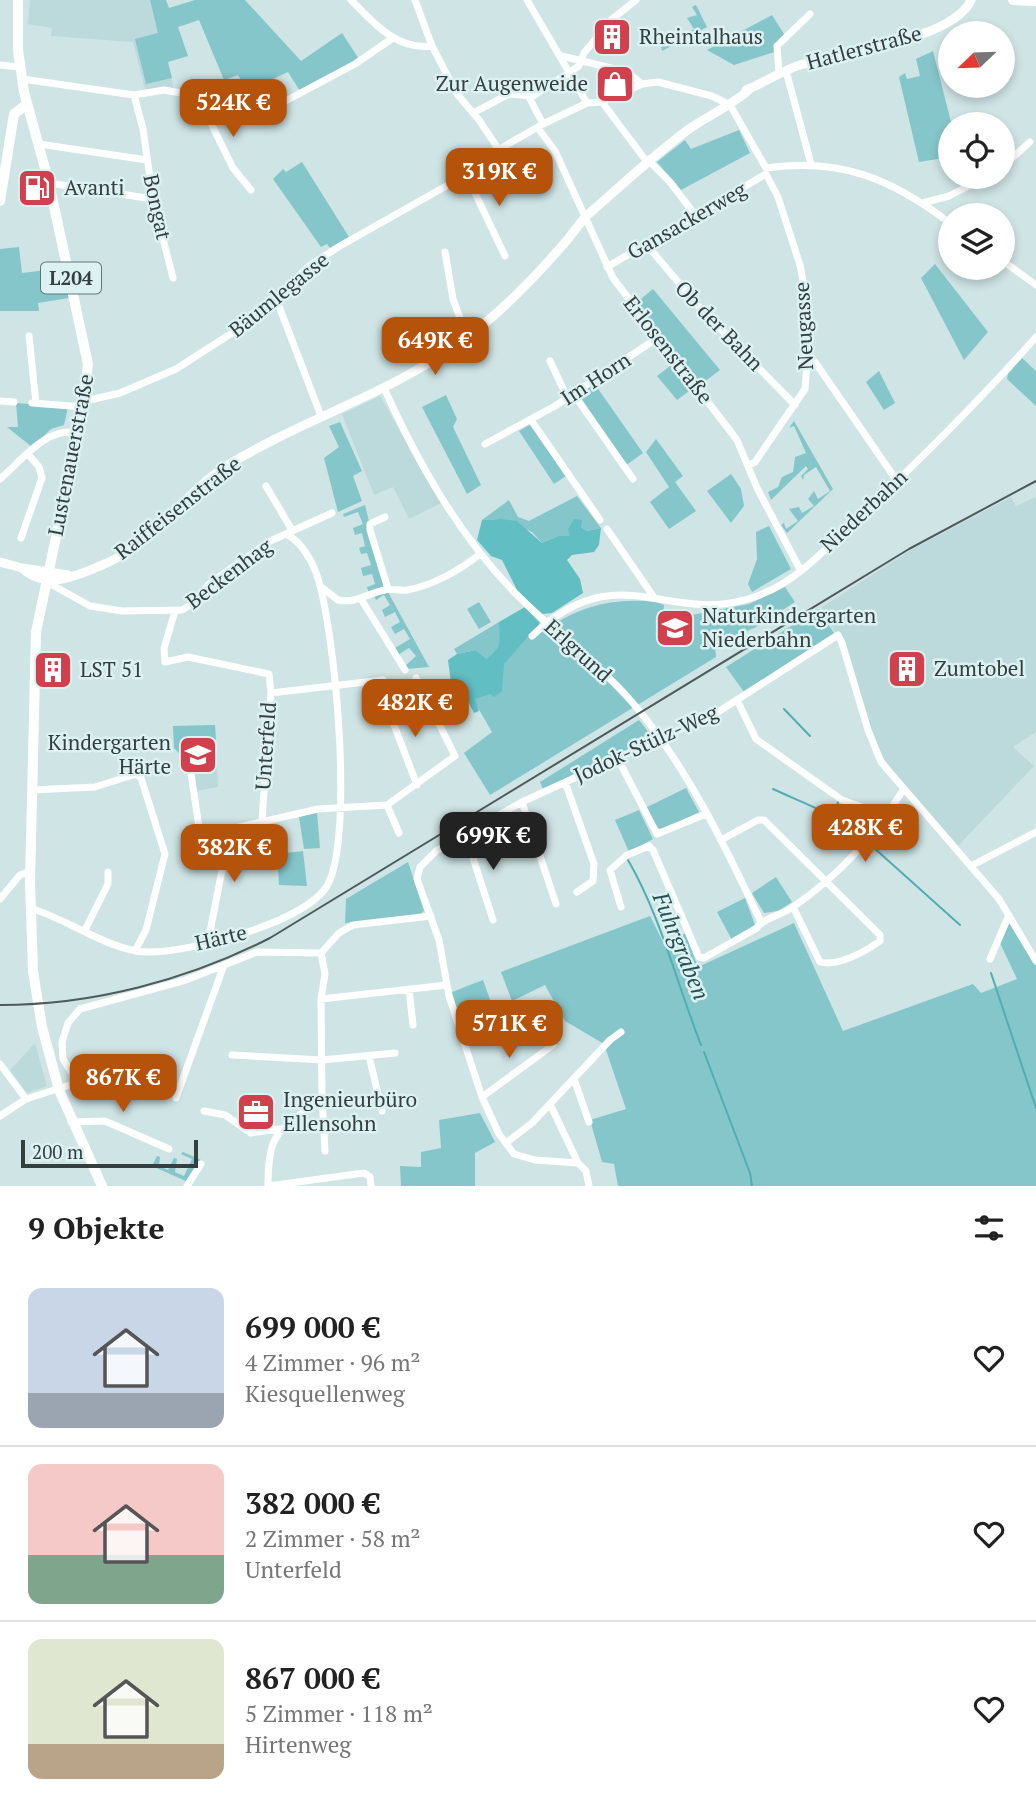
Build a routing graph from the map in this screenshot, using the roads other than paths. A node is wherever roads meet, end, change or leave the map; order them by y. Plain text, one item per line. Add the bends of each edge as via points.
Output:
1 (18, 0) edge
2 (351, 0) edge
3 (415, 0) edge
4 (527, 0) edge
5 (636, 0) edge
6 (971, 0) edge
7 (1013, 0) edge
8 (1036, 1) edge
9 (810, 14) dead end
10 (393, 38) junction
11 (432, 46) junction
12 (562, 56) junction
13 (581, 60) junction
14 (0, 65) edge
15 (20, 66) junction
16 (570, 71) junction
17 (782, 72) junction
18 (22, 79) junction
19 (642, 83) junction
20 (134, 95) junction
21 (197, 95) junction
22 (528, 97) junction
23 (602, 102) junction
24 (587, 103) junction
25 (727, 103) junction
26 (27, 104) junction
27 (473, 113) junction
28 (540, 126) junction
29 (1030, 142) dead end
30 (39, 144) junction
31 (499, 150) junction
32 (1015, 155) edge
33 (646, 159) junction
34 (147, 160) junction
35 (811, 164) junction
36 (766, 171) junction
37 (467, 174) junction
38 (49, 183) junction
39 (963, 189) edge
40 (251, 190) dead end
41 (153, 199) junction
42 (0, 201) edge
43 (923, 203) junction
44 (938, 214) edge
45 (695, 216) junction
46 (587, 220) junction
47 (646, 244) junction
48 (445, 252) dead end
49 (505, 256) dead end
50 (607, 267) junction
51 (1015, 270) edge
52 (173, 278) dead end
53 (1036, 285) edge
54 (277, 301) junction
55 (29, 336) dead end
56 (467, 337) junction
57 (659, 337) junction
58 (1036, 337) edge
59 (550, 361) dead end
60 (816, 362) dead end
61 (384, 387) junction
62 (570, 395) junction
63 (0, 401) edge
64 (15, 402) dead end
65 (84, 404) junction
66 (795, 405) junction
67 (321, 416) junction
68 (531, 420) junction
69 (78, 433) junction
70 (485, 444) dead end
71 (28, 454) junction
72 (749, 465) junction
73 (633, 478) dead end
74 (0, 479) edge
75 (897, 481) junction
76 (266, 486) dead end
77 (331, 513) dead end
78 (385, 517) dead end
79 (600, 520) dead end
80 (607, 529) dead end
81 (289, 532) junction
82 (21, 538) dead end
83 (480, 554) junction
84 (0, 562) edge
85 (801, 570) junction
86 (46, 577) junction
87 (320, 586) junction
88 (388, 589) junction
89 (653, 596) junction
90 (361, 599) junction
91 (175, 611) junction
92 (547, 622) junction
93 (532, 636) dead end
94 (405, 670) dead end
95 (416, 678) dead end
96 (383, 680) dead end
97 (337, 685) junction
98 (271, 693) junction
99 (737, 700) junction
100 (386, 704) dead end
101 (618, 759) junction
102 (190, 767) dead end
103 (565, 782) junction
104 (417, 785) junction
105 (32, 790) junction
106 (903, 790) junction
107 (522, 802) junction
108 (387, 804) junction
109 (341, 806) junction
110 (706, 814) junction
111 (262, 821) junction
112 (884, 821) junction
113 (230, 829) junction
114 (1036, 832) edge
115 (399, 833) dead end
116 (465, 833) junction
117 (720, 840) junction
118 (971, 866) junction
119 (30, 871) junction
120 (108, 872) dead end
121 (824, 880) junction
122 (577, 892) dead end
123 (0, 899) edge
124 (556, 904) dead end
125 (621, 907) dead end
126 (793, 907) junction
127 (30, 908) junction
128 (1009, 915) junction
129 (431, 916) junction
130 (493, 920) dead end
131 (761, 922) junction
132 (85, 930) junction
133 (208, 942) junction
134 (135, 951) junction
135 (321, 953) junction
136 (990, 959) dead end
137 (1036, 961) edge
138 (224, 965) junction
139 (447, 985) junction
140 (409, 989) junction
141 (321, 999) junction
142 (413, 1026) dead end
143 (621, 1032) dead end
144 (553, 1045) dead end
145 (395, 1053) dead end
146 (232, 1055) dead end
147 (369, 1056) junction
148 (322, 1060) junction
149 (0, 1064) edge
150 (574, 1079) junction
151 (59, 1090) junction
152 (322, 1095) junction
153 (482, 1097) junction
154 (176, 1098) dead end
155 (26, 1099) junction
156 (550, 1104) junction
157 (204, 1111) dead end
158 (382, 1111) dead end
159 (0, 1116) edge
160 (71, 1122) junction
161 (589, 1122) dead end
162 (279, 1129) junction
163 (506, 1143) junction
164 (169, 1149) dead end
165 (324, 1151) dead end
166 (578, 1163) junction
167 (201, 1164) dead end
168 (326, 1182) edge
169 (102, 1186) edge
170 (187, 1186) edge
171 (268, 1186) edge
172 (371, 1186) edge
173 (589, 1186) edge

1 - 15 main road, Lustenauerstraße / L204
2 - 10 street
3 - 11 street
4 - 12 street
5 - 13 street via 611,20
6 - 17 street, Hatlerstraße via 958,16 912,38
7 - 8 main road
9 - 17 street via 777,46
10 - 11 street
10 - 21 street via 278,105
11 - 27 street via 460,100
12 - 13 street
12 - 16 street
13 - 16 street
13 - 19 street via 627,72
14 - 15 street
15 - 18 main road, Lustenauerstraße / L204
16 - 22 street
16 - 24 street
17 - 25 street, Hatlerstraße
17 - 35 street
18 - 20 street
18 - 26 main road, Lustenauerstraße / L204
19 - 23 street, Bäumlegasse
19 - 25 street via 658,82
20 - 21 street via 164,90
20 - 34 street, Bongat
21 - 40 street via 230,163
22 - 27 street via 509,94
22 - 28 street, Erlosenstraße
23 - 24 street, Bäumlegasse
23 - 33 street
24 - 28 street, Bäumlegasse
25 - 33 street, Raiffeisenstraße
25 - 36 street, Neugasse
26 - 30 main road, Lustenauerstraße / L204
26 - 42 main road via 14,114
27 - 31 street
28 - 31 street, Bäumlegasse
28 - 46 street, Erlosenstraße
29 - 32 street
30 - 34 street
30 - 38 main road, Lustenauerstraße / L204
31 - 37 street, Bäumlegasse
33 - 45 street
33 - 46 street, Raiffeisenstraße
34 - 41 street, Bongat
35 - 36 street
35 - 43 street via 876,178
36 - 45 street, Gansackerweg
36 - 66 street, Neugasse via 793,238 806,296 807,372 805,389
37 - 49 street
37 - 54 street, Bäumlegasse via 312,264
38 - 41 street
38 - 65 main road, Lustenauerstraße / L204 via 87,354
39 - 43 street
41 - 52 street, Bongat
43 - 44 street
45 - 47 street, Gansackerweg
46 - 50 street, Erlosenstraße
46 - 56 street, Raiffeisenstraße via 502,308
47 - 50 street, Gansackerweg
47 - 66 street, Ob der Bahn via 702,310
48 - 56 street via 453,299
50 - 57 street, Erlosenstraße
51 - 53 street
54 - 65 street, Bäumlegasse via 176,369
54 - 67 street
55 - 65 street, Bäumlegasse via 34,403
56 - 61 street, Raiffeisenstraße
57 - 62 street, Im Horn
57 - 72 street, Erlosenstraße via 737,440
58 - 75 street, Niederbahn
59 - 62 street
60 - 75 street
61 - 67 street, Raiffeisenstraße
61 - 83 street, Erlgrund via 426,468
62 - 68 street, Im Horn
62 - 73 street
63 - 64 street
65 - 69 main road, Lustenauerstraße / L204
66 - 72 street, Neugasse
67 - 86 street, Raiffeisenstraße via 219,471 126,553 100,566
68 - 70 street, Im Horn
68 - 79 street
69 - 71 street via 60,432
69 - 86 main road, Lustenauerstraße / L204
71 - 74 street
71 - 82 street via 41,469 42,478
72 - 85 street, Erlosenstraße via 761,498
75 - 85 street, Niederbahn
76 - 81 street, Härte
77 - 81 street, Beckenhag
78 - 88 street via 370,524 370,530
80 - 89 street
81 - 87 street, Härte via 304,551
81 - 91 street, Beckenhag via 209,584 188,607
83 - 88 street via 426,583
83 - 92 street, Erlgrund
84 - 86 street
85 - 89 street, Niederbahn via 766,593 729,604 690,604
86 - 91 street, Beckenhag via 90,606
86 - 105 main road, Lustenauerstraße / L204 via 35,652
87 - 90 street via 338,600
87 - 97 street, Härte
88 - 90 street
89 - 92 street, Niederbahn via 625,593 598,597
90 - 94 street
91 - 98 street, Unterfeld via 164,648 165,662 188,657 266,671
92 - 93 street, Niederbahn
92 - 110 street, Erlgrund via 632,702 666,747
95 - 104 street via 455,756
96 - 97 street
97 - 98 street
97 - 109 street, Härte
98 - 111 street, Unterfeld
99 - 101 street, Jodok-Stülz-Weg
99 - 106 street, Jodok-Stülz-Weg via 838,635 875,750
99 - 112 street via 756,739 842,800 868,809
100 - 104 street
101 - 103 street, Jodok-Stülz-Weg
101 - 110 street via 657,834
102 - 113 street via 201,834
103 - 107 street, Jodok-Stülz-Weg
103 - 122 street via 594,864 593,881
104 - 108 street
105 - 119 main road, Lustenauerstraße / L204
105 - 134 street via 84,789 139,776 165,850 150,916
106 - 112 street
106 - 118 street
107 - 116 street, Jodok-Stülz-Weg
107 - 124 street
108 - 109 street
108 - 115 street
109 - 111 street
109 - 133 street, Härte via 331,876 320,894 258,929
110 - 117 street, Erlgrund
111 - 113 street
112 - 121 street via 872,838
113 - 133 street
114 - 118 street
116 - 129 street, Jodok-Stülz-Weg via 427,857 418,872
116 - 130 street
117 - 121 street via 764,820
117 - 131 street, Erlgrund
118 - 128 street
119 - 123 street via 20,875
119 - 127 main road, Lustenauerstraße / L204
120 - 132 street via 108,884
121 - 126 street
121 - 126 street via 881,938 874,945 820,962
125 - 131 street via 610,870 627,855 649,846 699,957
126 - 131 street
127 - 132 street, Härte
127 - 151 main road, Lustenauerstraße / L204 via 36,995
128 - 136 street
128 - 137 street
129 - 135 street via 353,925
129 - 139 street
132 - 134 street, Härte
133 - 134 street, Härte
135 - 138 street via 270,950
135 - 141 street via 325,974
138 - 151 street via 186,980 93,1004 73,1015 64,1031 62,1051 74,1081
138 - 154 street
139 - 140 street
139 - 153 street
140 - 141 street
140 - 142 street
141 - 148 street
143 - 150 street
144 - 153 street
145 - 147 street
146 - 148 street
147 - 148 street
147 - 158 street
148 - 152 street
149 - 155 street
150 - 156 street
150 - 161 street
151 - 155 street
151 - 160 main road, Lustenauerstraße / L204
152 - 162 street
152 - 165 street
153 - 163 street
155 - 159 street
156 - 163 street
156 - 166 street
157 - 162 street via 225,1115 251,1133
160 - 164 street via 104,1121
160 - 169 main road, Lustenauerstraße / L204
162 - 171 street via 270,1156
163 - 166 street via 520,1158
166 - 173 street via 586,1171
167 - 170 street
168 - 171 street
168 - 172 street via 365,1173

